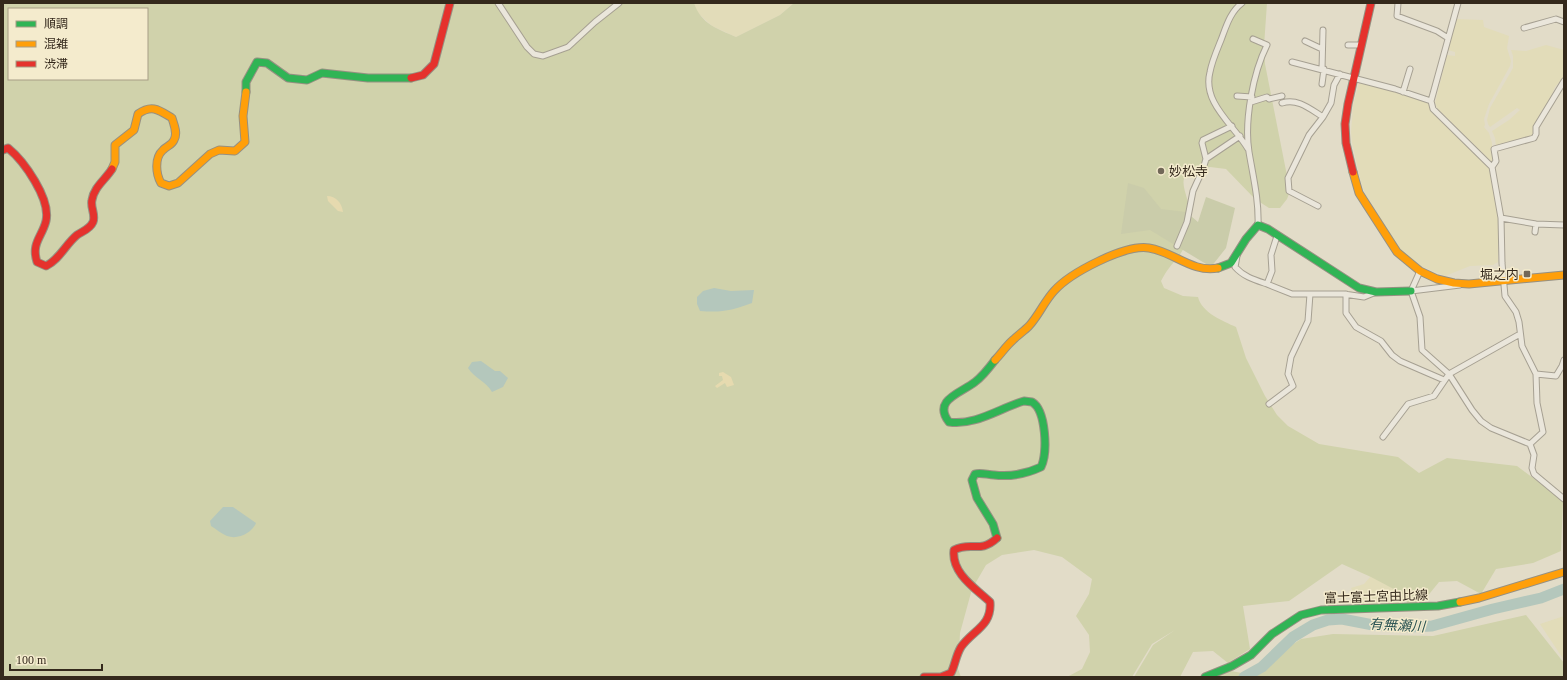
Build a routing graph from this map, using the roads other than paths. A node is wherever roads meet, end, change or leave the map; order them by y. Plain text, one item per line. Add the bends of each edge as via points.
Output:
1 (450, 3) edge
2 (498, 3) edge
3 (619, 3) edge
4 (1242, 3) edge
5 (1371, 3) edge
6 (1398, 3) edge
7 (1458, 3) edge
8 (1564, 22) edge
9 (1524, 28) dead end
10 (1323, 30) dead end
11 (1253, 38) dead end
12 (1448, 38) junction
13 (1305, 41) dead end
14 (1348, 45) dead end
15 (1362, 45) junction
16 (1322, 49) junction
17 (1292, 62) dead end
18 (1323, 69) junction
19 (1410, 69) dead end
20 (1340, 74) junction
21 (1355, 78) junction
22 (1564, 81) edge
23 (1322, 84) dead end
24 (1403, 92) junction
25 (1237, 96) dead end
26 (1282, 96) dead end
27 (1252, 99) junction
28 (1431, 101) junction
29 (1282, 103) dead end
30 (1323, 117) junction
31 (1232, 126) junction
32 (1240, 136) junction
33 (3, 150) edge
34 (1249, 152) junction
35 (1206, 159) junction
36 (1492, 167) junction
37 (1318, 206) dead end
38 (1501, 218) junction
39 (1536, 224) junction
40 (1258, 225) junction
41 (1564, 225) edge
42 (1535, 232) dead end
43 (1278, 236) junction
44 (1178, 246) dead end
45 (1237, 253) junction
46 (1420, 271) junction
47 (1564, 276) edge
48 (1503, 281) junction
49 (1267, 284) junction
50 (1469, 284) junction
51 (1411, 291) junction
52 (1376, 292) junction
53 (1310, 294) junction
54 (1346, 294) junction
55 (1520, 334) junction
56 (1564, 360) edge
57 (1449, 374) junction
58 (1536, 374) junction
59 (1444, 380) junction
60 (1269, 404) dead end
61 (1383, 437) dead end
62 (1530, 444) junction
63 (1564, 499) edge
64 (1564, 572) edge
65 (924, 677) edge
66 (1205, 677) edge

1 - 33 street via 434,64 424,75 411,78 368,78 322,73 307,80 288,78 267,63 258,62 246,82 243,116 245,142 235,151 220,150 210,154 178,182 169,186 160,183 157,165 161,153 174,142 177,131 172,118 157,109 145,109 138,114 134,130 115,145 115,163 97,186 91,201 95,217 92,225 77,235 53,263 46,266 36,262 34,251 47,216 39,189 15,152 8,148
2 - 3 street via 527,47 534,54 543,56 568,47
4 - 31 street via 1229,18 1209,72 1208,82 1214,104
5 - 15 street
6 - 12 street via 1397,16 1437,31
7 - 12 street
8 - 9 street via 1556,19
10 - 16 street
11 - 27 street via 1267,45 1254,79
12 - 28 street
13 - 16 street
14 - 15 street
15 - 21 street
16 - 18 street
17 - 18 street
18 - 20 street
18 - 23 street
19 - 24 street
20 - 21 street
20 - 30 street via 1334,85 1331,103
21 - 24 street
21 - 46 street via 1345,124 1346,143 1359,193 1397,252
22 - 36 street via 1536,127 1534,138 1494,148 1496,161
24 - 28 street
25 - 27 street
26 - 27 street
27 - 34 street
28 - 36 street via 1433,109
29 - 30 street via 1298,102
30 - 37 street via 1309,135 1287,184 1289,191
31 - 32 street
31 - 35 street via 1203,140
32 - 34 street
32 - 35 street
34 - 40 street
35 - 44 street via 1193,191 1187,222
36 - 38 street
38 - 39 street
38 - 48 street
39 - 41 street
39 - 42 street
40 - 43 street
40 - 45 street
43 - 49 street via 1271,255 1272,272
43 - 52 street via 1359,288
45 - 49 street via 1235,267 1239,272
45 - 65 street via 1231,264 1215,270 1192,267 1158,249 1148,247 1125,251 1101,261 1066,280 1055,290 1029,326 976,380 948,399 944,409 945,417 956,425 1021,401 1034,402 1042,418 1045,457 1041,467 1031,472 1008,476 979,473 973,476 979,503 993,525 997,538 986,547 957,548 952,559 957,570 990,602 991,609 989,617 962,646 951,673
46 - 50 street via 1454,283
46 - 51 street
47 - 48 street
48 - 50 street
48 - 55 street via 1506,296 1516,312
49 - 53 street via 1292,294
50 - 51 street
51 - 52 street
51 - 57 street via 1420,317 1422,350
52 - 54 street via 1364,297
53 - 54 street
53 - 60 street via 1308,321 1289,368 1288,374 1293,386
54 - 59 street via 1346,312 1356,327 1381,341 1400,362
55 - 57 street
55 - 58 street via 1522,346
56 - 58 street via 1556,376
57 - 59 street
57 - 62 street via 1481,421 1491,428
58 - 62 street via 1537,403 1543,432
59 - 61 street via 1434,396 1408,404
62 - 63 street via 1534,455 1534,474
64 - 66 street, 富士富士宮由比線 via 1457,603 1438,606 1321,610 1301,615 1272,634 1251,655

